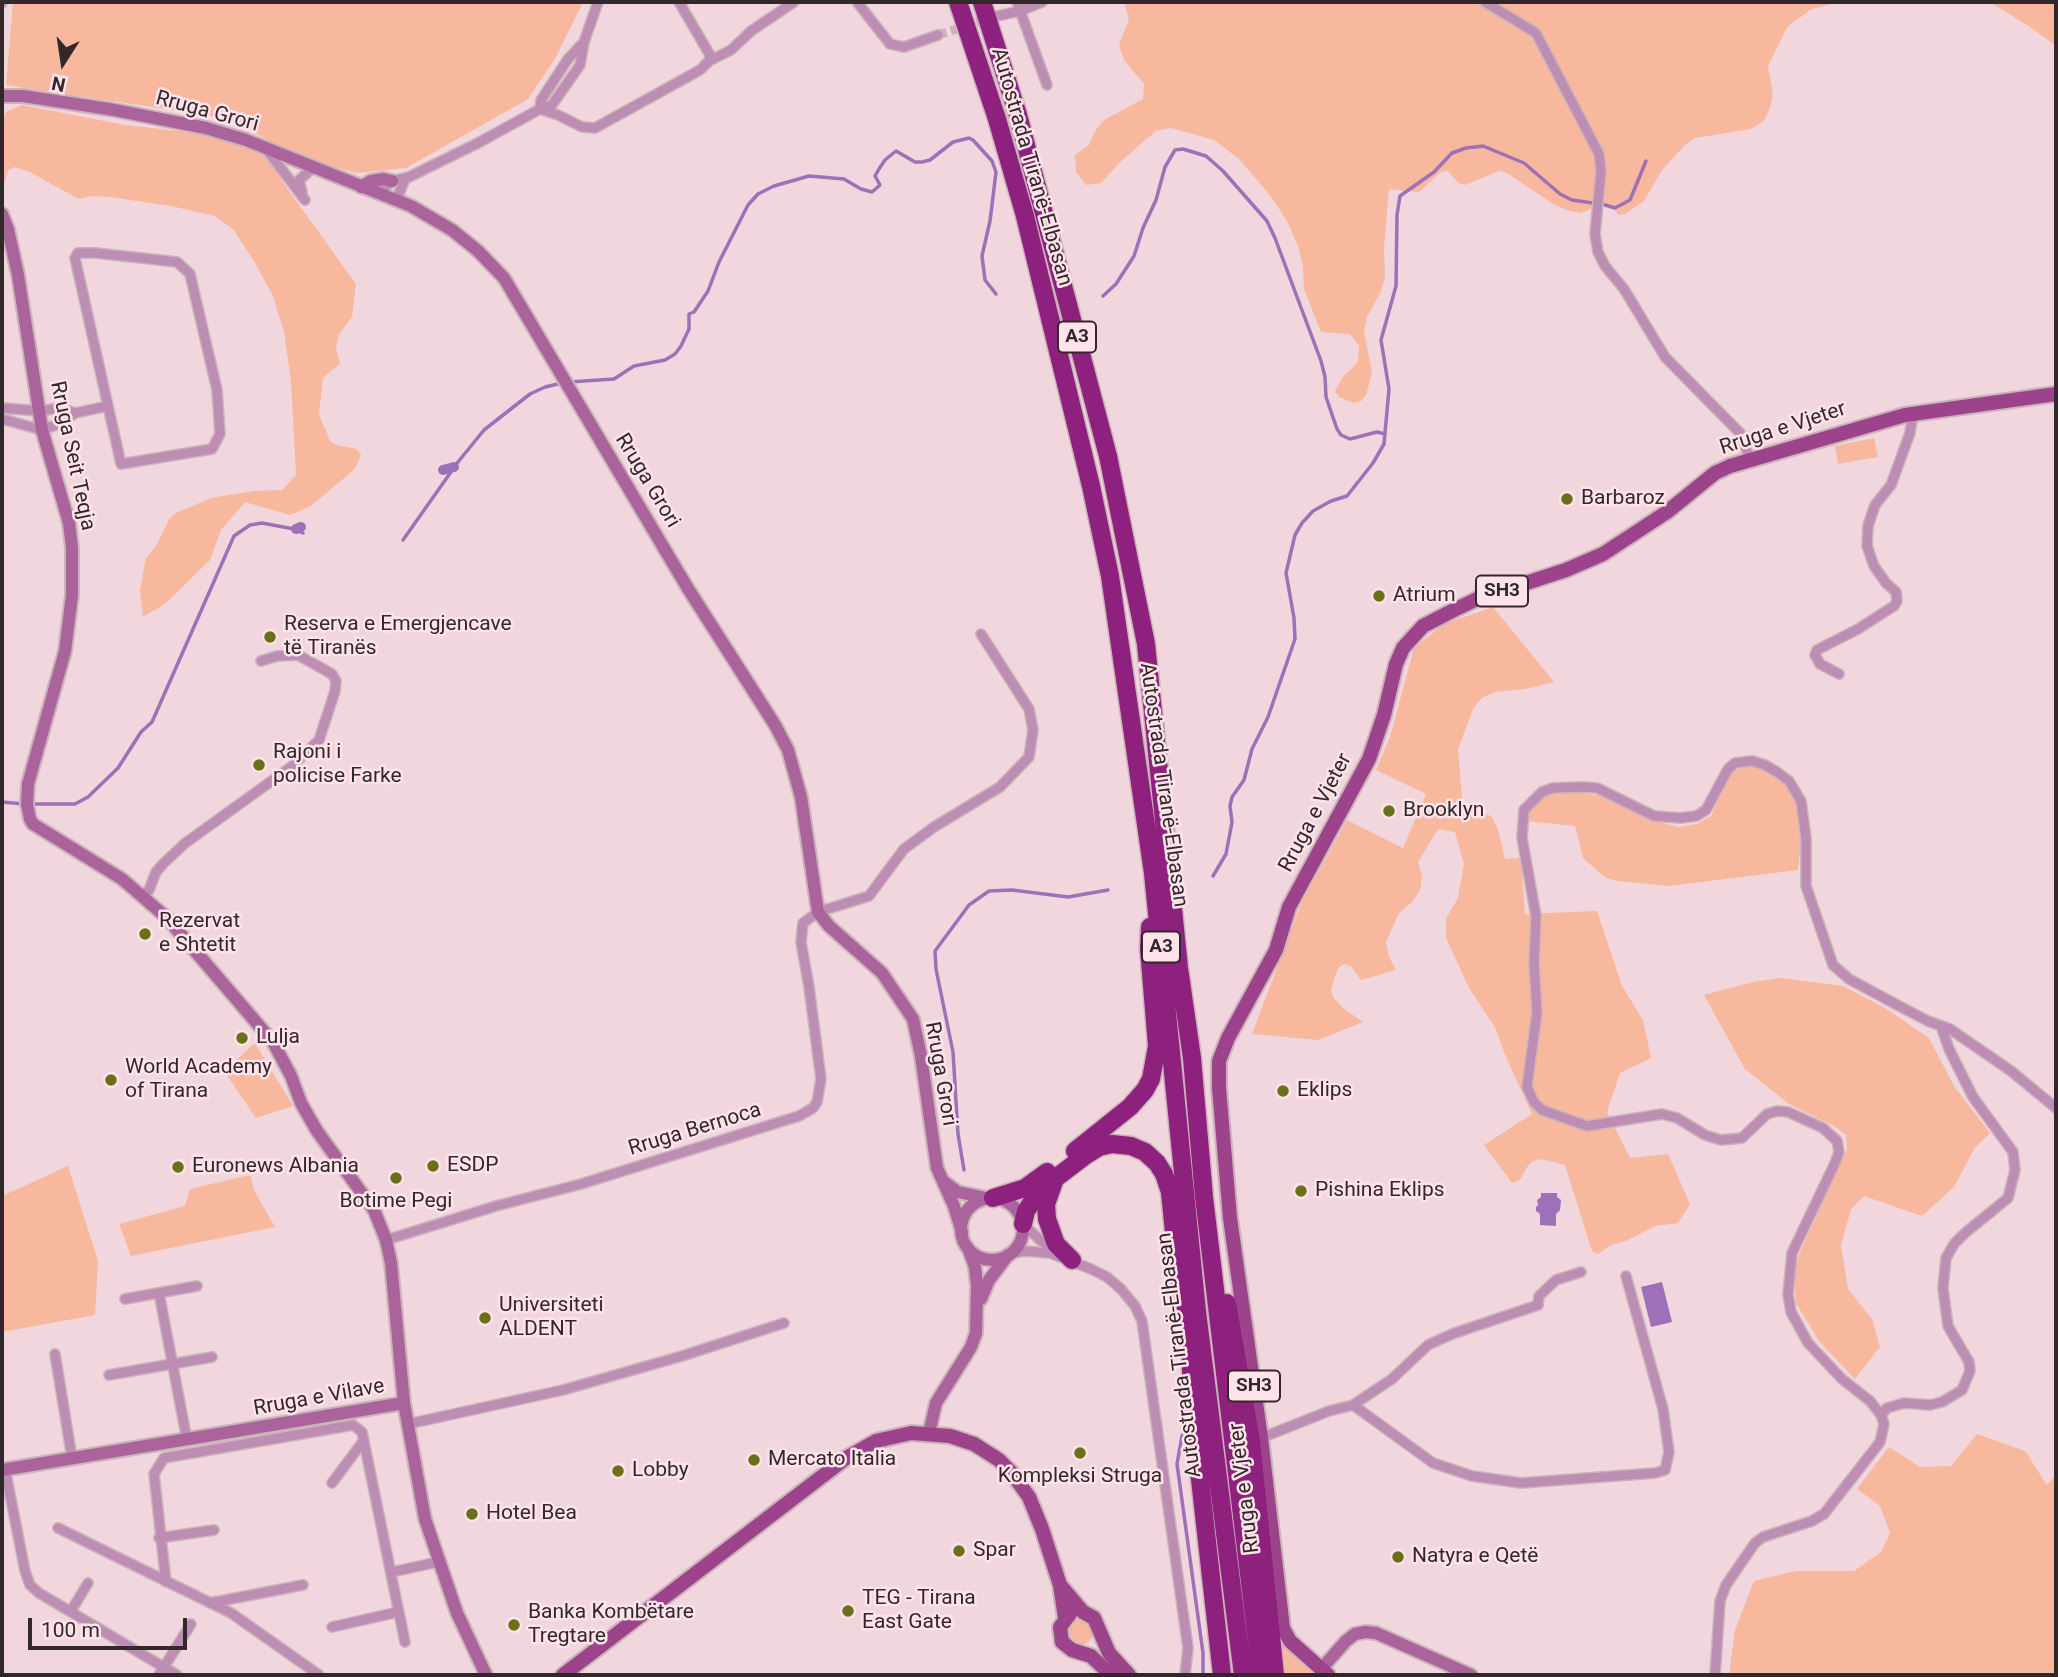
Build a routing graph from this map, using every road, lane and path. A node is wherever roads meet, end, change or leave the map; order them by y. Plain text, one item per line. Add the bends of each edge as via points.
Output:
1 (598, 2) edge
2 (680, 2) edge
3 (794, 2) edge
4 (857, 2) edge
5 (958, 2) edge
6 (982, 2) edge
7 (1042, 2) edge
8 (1485, 2) edge
9 (1018, 6) edge
10 (997, 16) tunnel mouth
11 (938, 35) tunnel mouth
12 (709, 61) junction
13 (1046, 85) dead end
14 (2, 88) edge
15 (2, 96) edge
16 (23, 96) junction
17 (540, 108) junction
18 (266, 149) junction
19 (286, 157) junction
20 (313, 168) junction
21 (299, 180) junction
22 (398, 180) junction
23 (361, 187) junction
24 (382, 195) junction
25 (396, 201) junction
26 (2, 214) edge
27 (2056, 394) edge
28 (108, 406) junction
29 (2, 408) edge
30 (40, 411) junction
31 (75, 413) junction
32 (1913, 414) junction
33 (2, 419) edge
34 (42, 430) junction
35 (1750, 459) junction
36 (981, 634) dead end
37 (261, 661) dead end
38 (1839, 674) dead end
39 (142, 896) junction
40 (1156, 903) junction
41 (818, 912) junction
42 (1941, 1026) junction
43 (2056, 1108) edge
44 (939, 1175) junction
45 (1058, 1176) junction
46 (1204, 1197) junction
47 (992, 1198) junction
48 (1187, 1219) junction
49 (1023, 1224) junction
50 (962, 1232) junction
51 (386, 1240) junction
52 (968, 1248) junction
53 (1009, 1254) junction
54 (1072, 1260) junction
55 (1581, 1272) dead end
56 (1626, 1276) dead end
57 (197, 1286) dead end
58 (159, 1293) junction
59 (125, 1298) dead end
60 (978, 1310) junction
61 (784, 1323) dead end
62 (55, 1354) dead end
63 (212, 1357) dead end
64 (172, 1364) junction
65 (109, 1375) dead end
66 (404, 1403) junction
67 (1353, 1405) junction
68 (1192, 1408) junction
69 (1881, 1415) junction
70 (408, 1424) junction
71 (929, 1433) junction
72 (1261, 1438) junction
73 (187, 1440) junction
74 (364, 1440) junction
75 (153, 1444) junction
76 (72, 1458) junction
77 (159, 1462) junction
78 (3, 1470) edge
79 (332, 1483) dead end
80 (58, 1528) dead end
81 (214, 1530) dead end
82 (159, 1538) junction
83 (438, 1562) junction
84 (392, 1572) junction
85 (166, 1582) junction
86 (88, 1583) dead end
87 (303, 1585) dead end
88 (1060, 1585) junction
89 (210, 1603) junction
90 (71, 1611) junction
91 (398, 1612) junction
92 (1083, 1612) junction
93 (1065, 1618) junction
94 (191, 1624) dead end
95 (332, 1627) dead end
96 (1099, 1634) junction
97 (404, 1642) dead end
98 (1081, 1652) junction
99 (1218, 1656) junction
100 (162, 1671) edge
101 (1325, 1672) edge
102 (177, 1675) edge
103 (319, 1675) edge
104 (487, 1675) edge
105 (563, 1675) edge
106 (1111, 1675) edge
107 (1129, 1675) edge
108 (1185, 1675) edge
109 (1216, 1675) edge
110 (1222, 1675) edge
111 (1243, 1675) edge
112 (1261, 1675) edge
113 (1275, 1675) edge
114 (1471, 1675) edge
115 (1715, 1675) edge

1 - 17 street via 580,65 552,105
2 - 12 street via 706,46
3 - 12 street via 731,50
4 - 11 street via 890,44 904,47
5 - 40 highway, Autostrada Tiranë-Elbasan / A3 via 1025,216 1091,486 1126,676
6 - 46 highway, Autostrada Tiranë-Elbasan / A3 via 1018,115 1108,456 1146,644
7 - 9 street
8 - 35 street via 1536,33 1600,154 1595,234 1605,266 1665,357 1741,433
9 - 10 street
9 - 13 street
12 - 17 street via 595,128 582,127
14 - 16 street, Rruga Grori
15 - 16 street, Rruga Grori
16 - 18 street, Rruga Grori via 206,128
17 - 22 street via 478,144
18 - 19 street, Rruga Grori
18 - 21 street via 305,200
19 - 20 street, Rruga Grori
19 - 21 street
20 - 21 street
20 - 23 street, Rruga Grori
22 - 23 street via 371,181
22 - 24 street via 384,188
22 - 25 street via 400,196
23 - 24 street, Rruga Grori
24 - 25 street, Rruga Grori
25 - 41 street, Rruga Grori via 452,230 504,278 687,587 775,725 788,750 800,797
26 - 30 street, Rruga Seit Teqja via 18,275
27 - 32 main road, Rruga e Vjeter / SH3
28 - 28 street via 75,258 78,253 96,253 177,262 190,274 217,390 220,434 212,449 121,464
28 - 31 street
29 - 30 street
30 - 31 street via 60,408
30 - 34 street, Rruga Seit Teqja
31 - 34 street
32 - 35 main road, Rruga e Vjeter / SH3
32 - 38 street via 1891,485 1875,505 1868,526 1870,556 1896,592 1897,601 1858,629 1817,650 1820,664
33 - 34 street
34 - 39 street, Rruga Seit Teqja via 69,523 72,595 63,660 28,784 29,816 33,824
35 - 72 main road, Rruga e Vjeter / SH3 via 1715,473 1603,554 1477,599 1423,626 1396,664 1369,759 1289,907 1276,950 1219,1061 1230,1218
36 - 41 street via 1029,709 1033,730 1029,757 1000,787 904,849 869,896
37 - 39 street via 298,655 332,674 335,691 319,740 290,767 184,844 163,864
39 - 51 street, Rruga Seit Teqja via 166,917 273,1042 301,1103 374,1210
40 - 47 highway via 1149,949 1156,1056 1145,1090 1030,1185
40 - 48 highway, Autostrada Tiranë-Elbasan / A3
41 - 44 street, Rruga Grori via 882,973 913,1019
41 - 51 street, Rruga Bernoca via 803,923 801,942 821,1079 817,1102 808,1112
42 - 43 street via 2011,1071
42 - 69 street via 1967,1087 2013,1152 2015,1170 2008,1198 1965,1233 1946,1258 1943,1288 1948,1326 1969,1362 1962,1390 1942,1402 1904,1403
42 - 69 street via 1849,979 1832,965 1806,886 1801,801 1789,781 1765,765 1735,763 1706,810 1696,816 1654,816 1597,788 1581,787 1542,792 1524,810 1522,838 1536,916 1537,1012 1527,1087 1534,1102 1542,1110 1587,1126 1662,1114 1721,1140 1742,1138 1767,1114 1788,1112 1832,1136 1839,1152 1792,1253 1791,1312 1808,1343
44 - 47 street via 958,1192
44 - 50 street, Rruga Grori
45 - 49 highway via 1032,1200
45 - 54 highway via 1048,1197 1047,1220 1056,1244
45 - 68 highway via 1093,1151 1112,1144 1145,1152 1164,1174 1171,1200
46 - 112 highway, Autostrada Tiranë-Elbasan / A3
46 - 113 highway via 1216,1233 1251,1441
47 - 49 street via 1013,1206
47 - 50 street via 970,1208
48 - 68 highway
48 - 111 highway, Autostrada Tiranë-Elbasan / A3
49 - 53 street via 1022,1238
49 - 54 street
50 - 52 street
51 - 66 street, Rruga Seit Teqja
52 - 53 street via 987,1258
52 - 60 street
53 - 54 street via 1044,1252
53 - 60 street via 989,1280
54 - 108 street via 1121,1289 1142,1321 1186,1635
55 - 67 street via 1556,1280 1539,1296 1538,1305 1428,1345 1392,1379
56 - 67 street via 1663,1409 1669,1452 1665,1470 1521,1483 1472,1476 1433,1462
57 - 58 street
58 - 59 street
58 - 64 street
60 - 71 street via 975,1339 936,1404
61 - 70 street via 563,1390
62 - 76 street
63 - 64 street
64 - 65 street
64 - 73 street
66 - 70 street, Rruga e Vilave
66 - 73 street, Rruga e Vilave
67 - 72 street
68 - 99 highway
69 - 115 street via 1880,1441 1824,1514 1763,1537 1726,1586 1720,1601
70 - 83 street, Rruga e Vilave via 425,1519
71 - 88 main road via 974,1444 1011,1472 1029,1497
71 - 105 main road via 876,1441 846,1458
72 - 101 main road, Rruga e Vjeter / SH3 via 1283,1628 1290,1642
73 - 75 street, Rruga e Vilave
74 - 77 street via 360,1429 349,1424 170,1455
74 - 79 street
74 - 84 street
75 - 76 street, Rruga e Vilave
75 - 77 street
76 - 78 street, Rruga e Vilave
77 - 82 street via 154,1474
78 - 90 street via 28,1581
80 - 85 street
81 - 82 street
82 - 85 street
83 - 84 street
83 - 104 street, Rruga e Vilave
84 - 91 street
85 - 89 street
86 - 90 street
87 - 89 street
88 - 92 main road
88 - 93 main road
89 - 103 street
90 - 100 street
91 - 95 street
91 - 97 street
92 - 93 main road
92 - 96 main road via 1094,1618
93 - 98 main road via 1059,1632 1062,1642
94 - 100 street
96 - 98 main road via 1093,1647
96 - 107 main road
98 - 106 main road
99 - 109 main road
99 - 110 highway
100 - 102 street
101 - 114 street via 1346,1641 1366,1632

